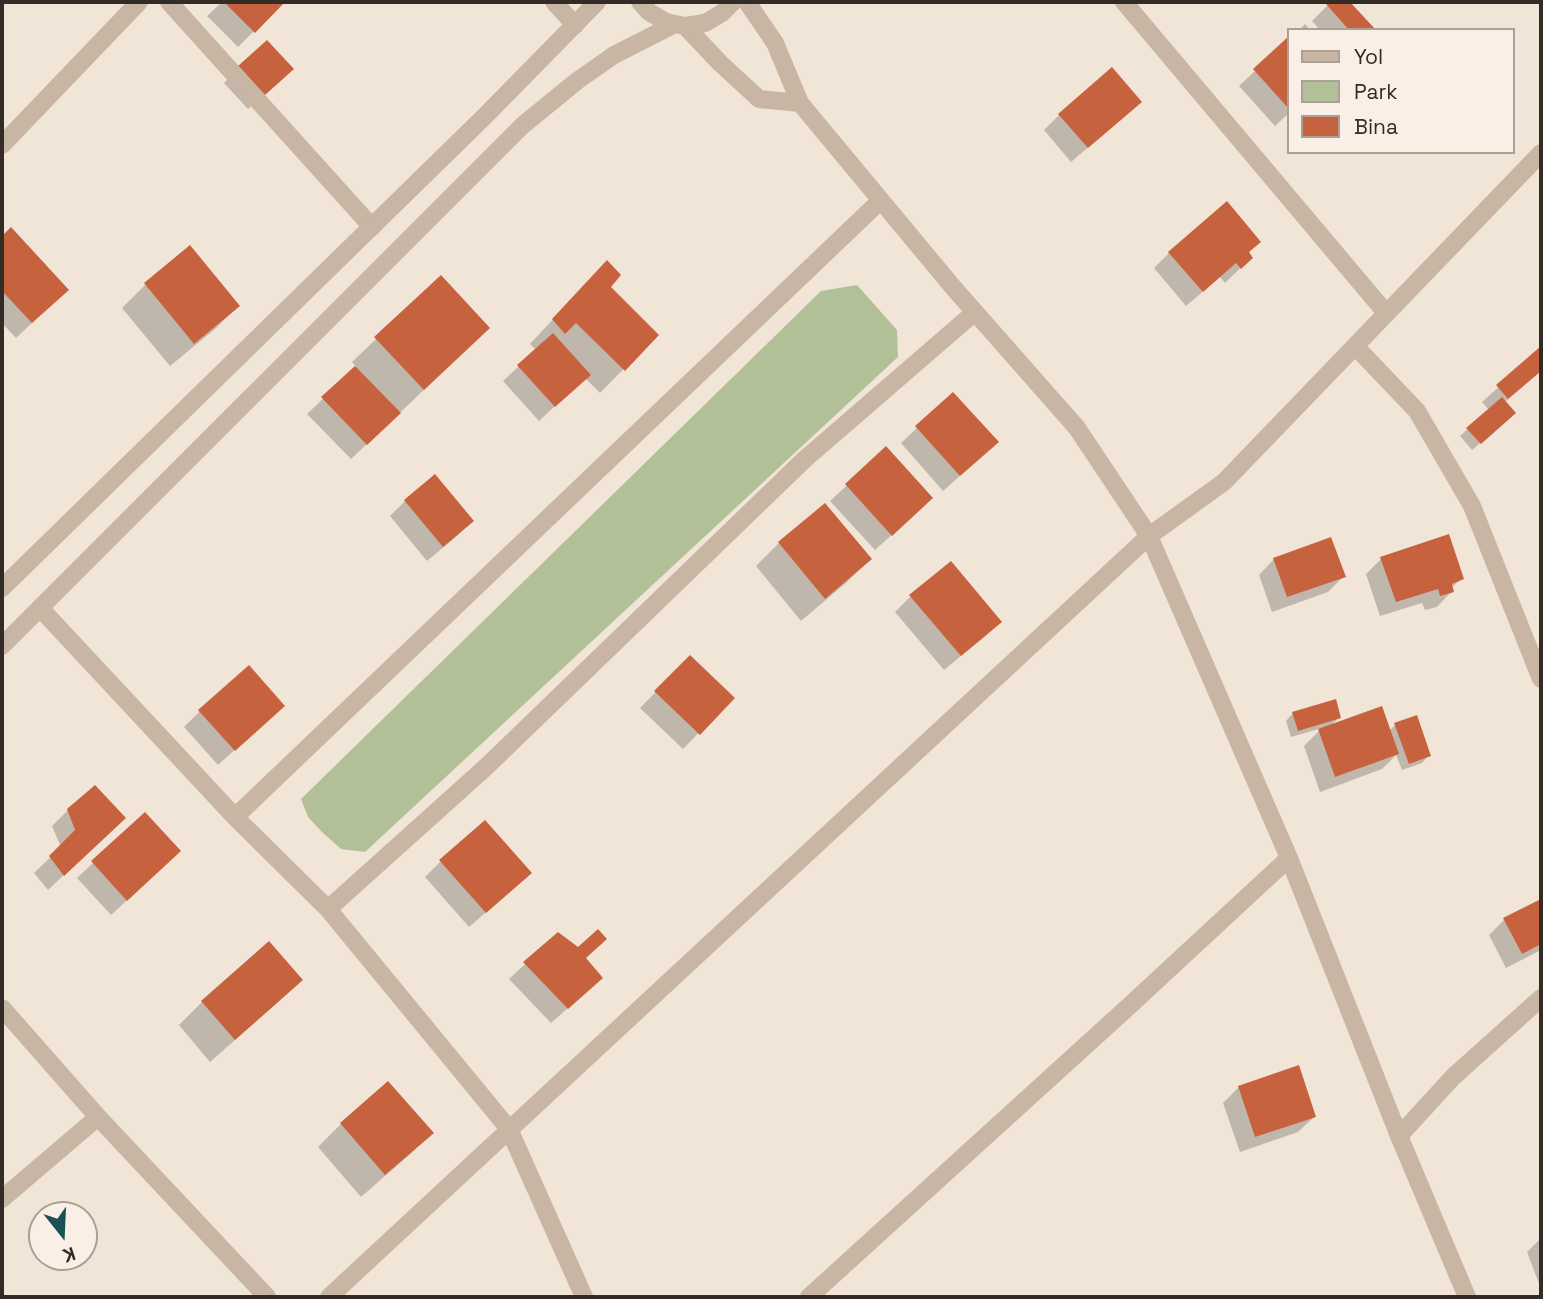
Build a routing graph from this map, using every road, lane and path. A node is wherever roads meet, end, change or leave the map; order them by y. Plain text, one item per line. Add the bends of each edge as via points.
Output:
1 (139, 2) edge
2 (169, 2) edge
3 (554, 2) edge
4 (597, 2) edge
5 (640, 2) edge
6 (733, 2) edge
7 (747, 2) edge
8 (1124, 2) edge
9 (575, 25) junction
10 (680, 25) junction
11 (800, 103) junction
12 (2, 145) edge
13 (1541, 153) edge
14 (880, 201) junction
15 (372, 227) junction
16 (975, 312) junction
17 (1386, 313) junction
18 (1354, 346) junction
19 (1149, 536) junction
20 (2, 589) edge
21 (40, 608) junction
22 (2, 646) edge
23 (1541, 679) edge
24 (234, 817) junction
25 (1289, 858) junction
26 (328, 909) junction
27 (1541, 998) edge
28 (2, 1008) edge
29 (98, 1117) junction
30 (509, 1129) junction
31 (1399, 1136) junction
32 (2, 1199) edge
33 (267, 1297) edge
34 (329, 1297) edge
35 (584, 1297) edge
36 (809, 1297) edge
37 (1467, 1297) edge

1 - 12 street
2 - 15 street
3 - 9 street
4 - 9 street
5 - 10 street via 666,22
6 - 10 street via 705,23
7 - 11 street via 775,43
8 - 17 street
9 - 15 street
10 - 11 street via 759,99
10 - 21 street via 614,55 523,124
11 - 14 street
13 - 17 street
14 - 16 street
14 - 24 street
15 - 20 street
16 - 19 street via 1077,428
16 - 26 street via 805,459 486,767
17 - 18 street
18 - 19 street via 1224,482
18 - 23 street via 1417,411 1472,506
19 - 25 street
19 - 30 street
21 - 22 street
21 - 24 street
24 - 26 street
25 - 31 street
25 - 36 street
26 - 30 street
27 - 31 street via 1453,1077
28 - 29 street
29 - 32 street
29 - 33 street
30 - 34 street
30 - 35 street
31 - 37 street

